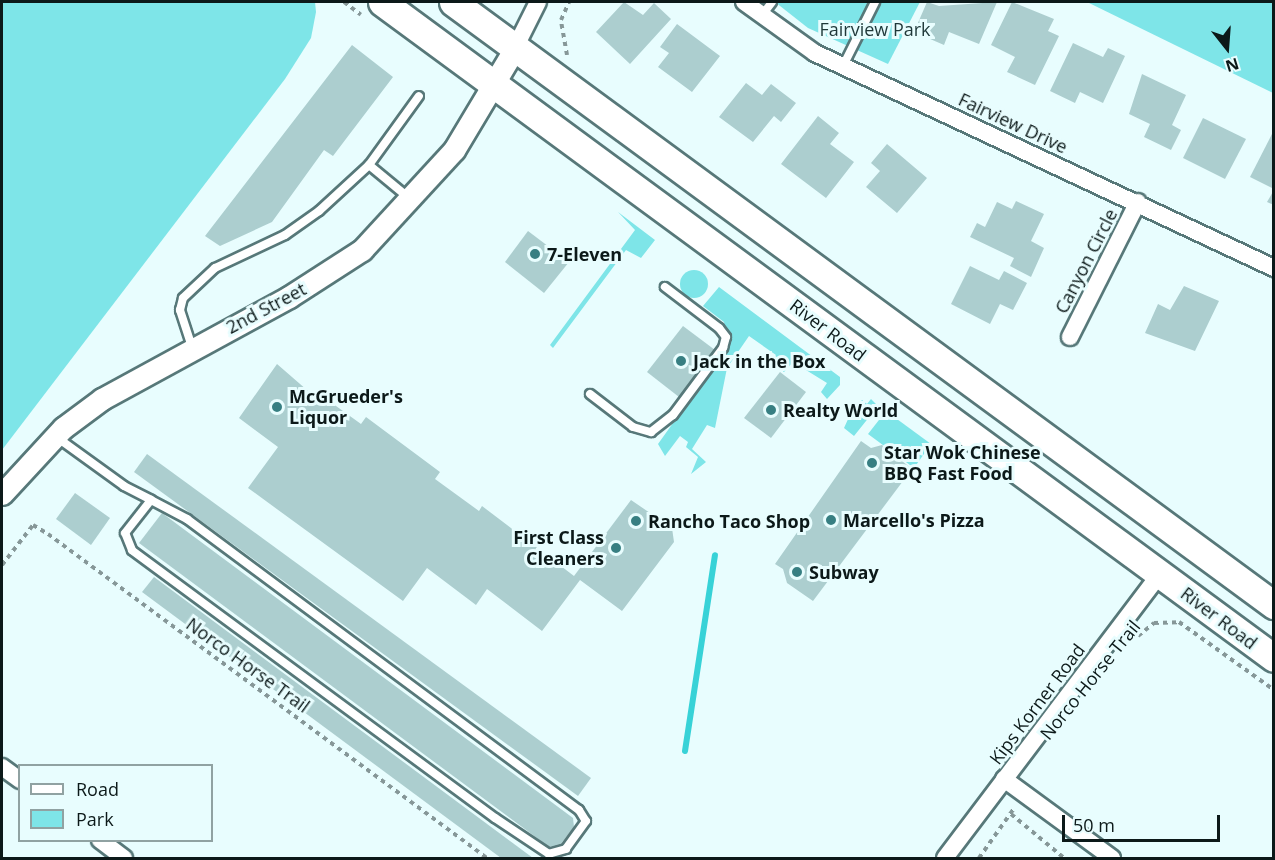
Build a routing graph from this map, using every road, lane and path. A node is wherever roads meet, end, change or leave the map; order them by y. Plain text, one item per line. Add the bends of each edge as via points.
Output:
1 (344, 2) edge
2 (453, 2) edge
3 (538, 2) edge
4 (570, 2) edge
5 (744, 2) edge
6 (875, 2) edge
7 (767, 8) edge
8 (372, 10) edge
9 (563, 47) dead end
10 (515, 48) junction
11 (843, 66) junction
12 (495, 83) junction
13 (419, 96) dead end
14 (369, 165) junction
15 (409, 198) junction
16 (1137, 202) junction
17 (1274, 268) edge
18 (665, 287) dead end
19 (1070, 337) dead end
20 (192, 347) junction
21 (590, 394) dead end
22 (55, 436) junction
23 (2, 494) edge
24 (151, 500) junction
25 (2, 565) edge
26 (1160, 574) junction
27 (1274, 605) edge
28 (1132, 644) dead end
29 (1274, 658) edge
30 (1274, 690) edge
31 (2, 767) edge
32 (18, 779) edge
33 (1004, 779) junction
34 (1022, 792) junction
35 (1011, 814) junction
36 (103, 842) edge
37 (124, 858) edge
38 (487, 858) edge
39 (945, 858) edge
40 (980, 858) edge
41 (1064, 858) edge
42 (1112, 858) edge

1 - 8 path
2 - 10 main road
3 - 10 street
4 - 9 path via 561,21
5 - 7 street, Fairview Drive
6 - 11 lane
7 - 11 street, Fairview Drive
8 - 12 main road, River Road
10 - 12 street, 2nd Street
10 - 27 main road
11 - 16 street, Fairview Drive
12 - 15 street, 2nd Street via 454,150
12 - 26 main road, River Road
13 - 14 lane
14 - 15 lane
14 - 20 lane via 319,211 285,235 215,268 183,298 180,310
15 - 20 street, 2nd Street via 362,250 322,278
16 - 17 street, Fairview Drive
16 - 19 street, Canyon Circle
18 - 21 lane via 719,328 726,337 723,348 673,415 651,432 633,427
20 - 22 street, 2nd Street via 102,399
22 - 23 street, 2nd Street
22 - 24 lane
24 - 24 lane via 125,533 132,550 495,818 549,854 566,849 586,821 579,810 187,519
25 - 38 path, Norco Horse Trail via 33,525 48,534
26 - 29 main road, River Road
26 - 33 street, Kips Korner Road
28 - 30 path, Norco Horse Trail via 1154,623 1179,622
31 - 32 street
33 - 34 street
33 - 39 street, Kips Korner Road
34 - 35 path
34 - 42 street
35 - 40 path
35 - 41 path
36 - 37 street

